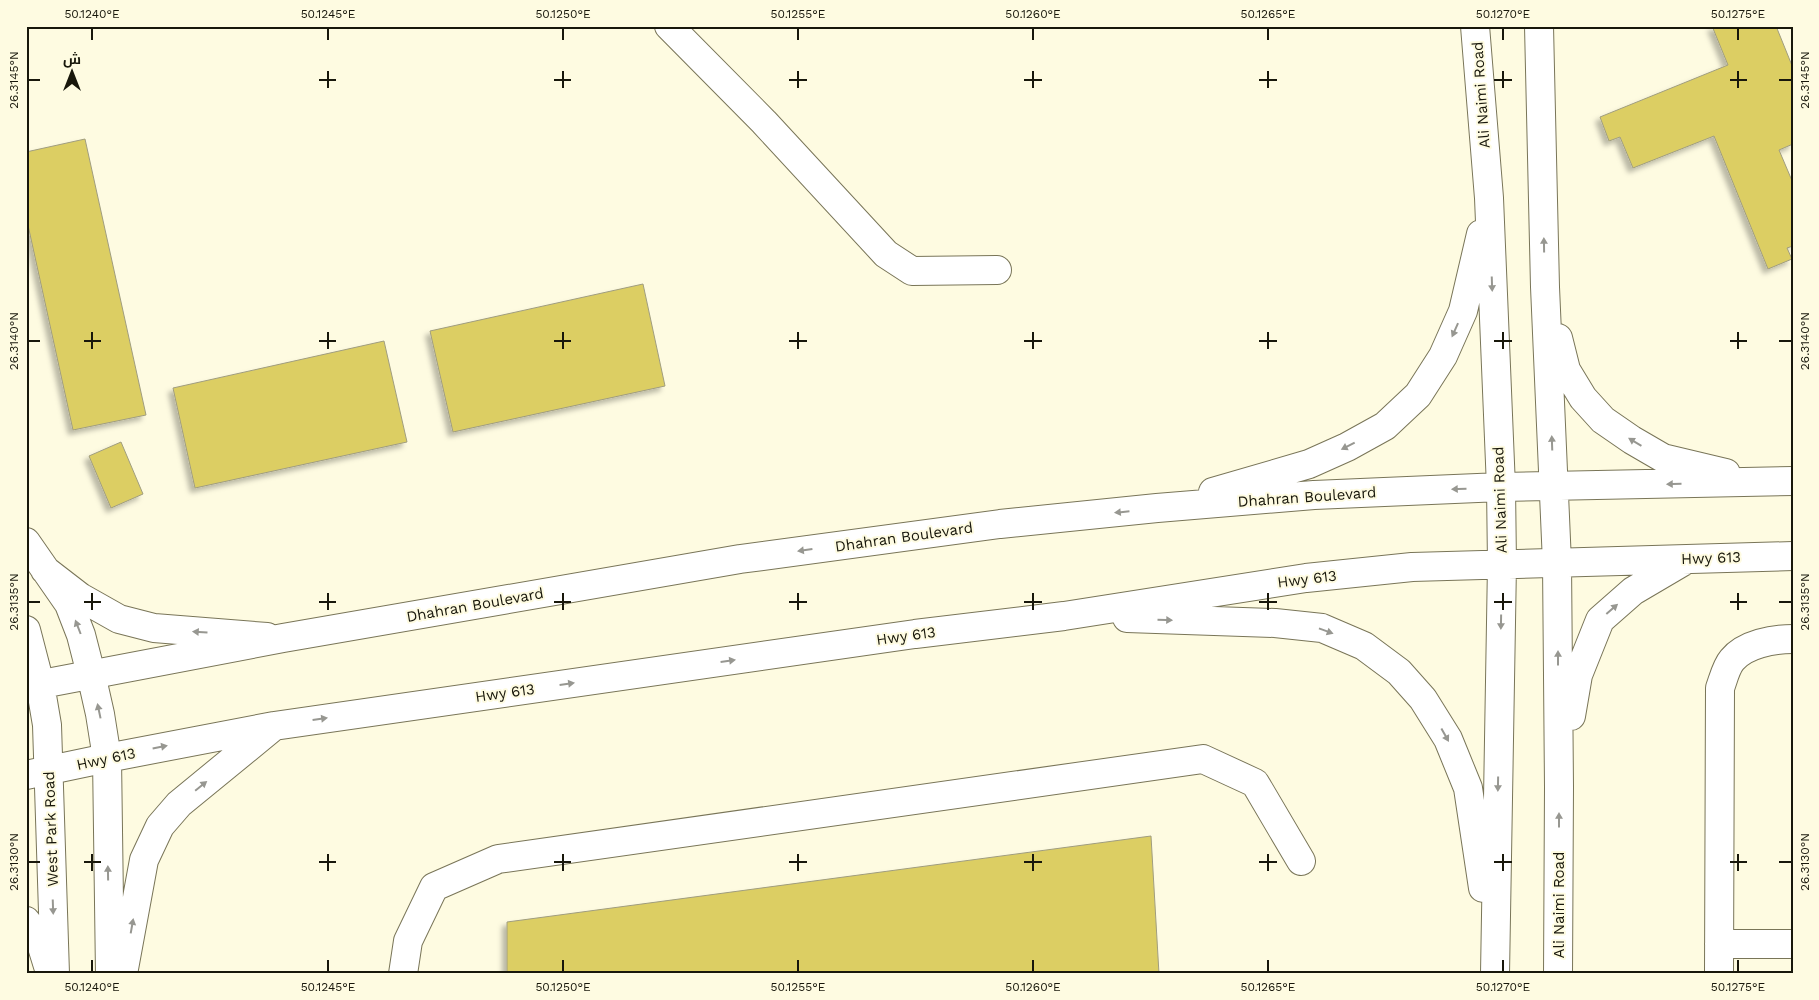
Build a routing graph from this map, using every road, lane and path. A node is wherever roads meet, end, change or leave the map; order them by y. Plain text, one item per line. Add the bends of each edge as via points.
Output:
1 (669, 26) edge
2 (1475, 26) edge
3 (1539, 26) edge
4 (1489, 198) junction
5 (997, 270) dead end
6 (1545, 287) junction
7 (1793, 481) edge
8 (1764, 483) junction
9 (1554, 486) junction
10 (1501, 487) junction
11 (1157, 508) junction
12 (26, 542) edge
13 (1793, 556) edge
14 (1688, 559) junction
15 (1557, 563) junction
16 (1502, 564) junction
17 (45, 570) junction
18 (1064, 616) junction
19 (26, 630) edge
20 (283, 638) junction
21 (1793, 638) edge
22 (91, 674) junction
23 (33, 685) edge
24 (274, 726) junction
25 (106, 758) junction
26 (38, 773) edge
27 (1559, 787) junction
28 (1302, 861) dead end
29 (26, 920) edge
30 (1719, 944) junction
31 (1793, 944) edge
32 (1495, 970) edge
33 (50, 974) edge
34 (55, 974) edge
35 (110, 974) edge
36 (123, 974) edge
37 (403, 974) edge
38 (1558, 974) edge
39 (1718, 974) edge

1 - 5 main road via 764,122 886,254 912,271
2 - 4 main road, Ali Naimi Road
6 -> 3 main road, Ali Naimi Road
4 -> 10 main road, Ali Naimi Road
4 -> 11 main road via 1463,311 1443,356 1418,395 1385,426 1309,464
8 -> 6 main road via 1663,458 1603,420 1583,398 1566,370
9 -> 6 main road, Ali Naimi Road
7 - 8 main road, Dhahran Boulevard
8 -> 9 main road, Dhahran Boulevard
9 - 10 main road, Dhahran Boulevard
9 - 15 main road, Ali Naimi Road
10 -> 11 main road, Dhahran Boulevard via 1314,495
10 - 16 main road, Ali Naimi Road
11 -> 20 main road, Dhahran Boulevard via 1000,524 740,559
12 - 17 main road
13 - 14 main road, Hwy 613
14 - 15 main road, Hwy 613
27 -> 14 main road via 1578,675 1600,620 1634,591
15 - 16 main road, Hwy 613
27 -> 15 main road, Ali Naimi Road
16 - 18 main road, Hwy 613 via 1412,567 1306,578
16 -> 32 main road, Ali Naimi Road
20 -> 17 main road via 154,628 119,619 80,597
22 -> 17 main road via 69,604
24 -> 18 main road, Hwy 613 via 915,634
18 -> 32 main road via 1322,628 1364,646 1399,672 1423,699 1448,739 1468,788
19 - 23 main road, West Park Road
20 - 22 main road, Dhahran Boulevard
21 - 30 main road via 1745,648 1731,660 1720,688
22 - 23 main road, Dhahran Boulevard
25 -> 22 main road
23 - 26 main road, West Park Road via 47,725
25 -> 24 main road, Hwy 613
36 -> 24 main road via 144,860 160,826 180,804
25 - 26 main road, Hwy 613
35 -> 25 main road
26 -> 34 main road, West Park Road
38 -> 27 main road, Ali Naimi Road
28 - 37 main road via 1255,783 1203,759 498,859 434,888 408,941
29 - 33 main road via 39,936
30 - 31 main road
30 - 39 main road

